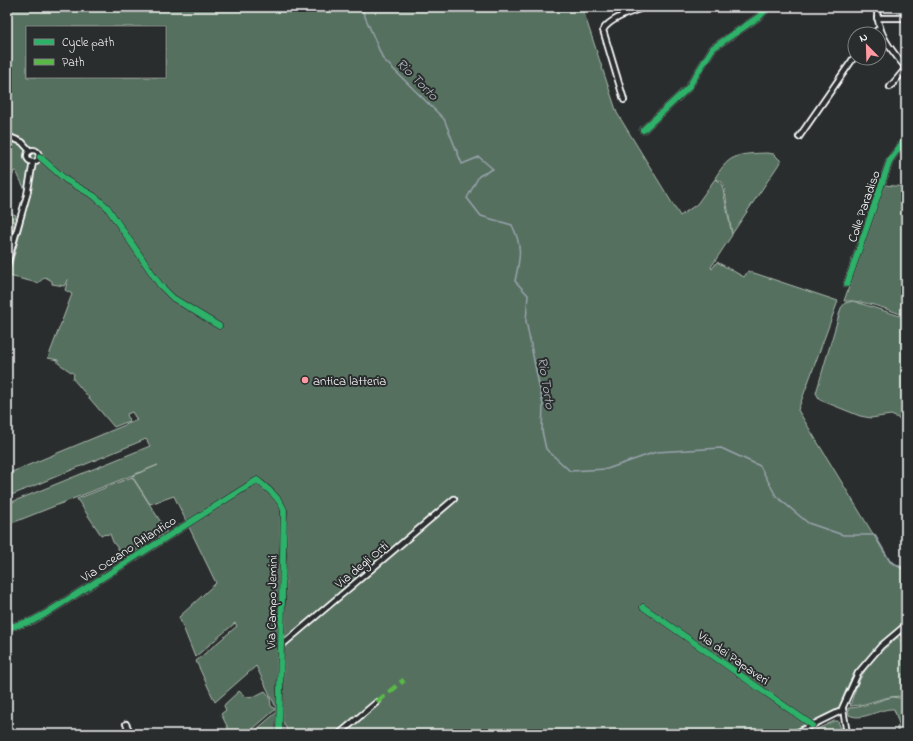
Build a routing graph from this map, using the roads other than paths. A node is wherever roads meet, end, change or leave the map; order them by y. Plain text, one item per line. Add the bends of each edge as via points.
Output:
1 (644, 7) edge
2 (768, 7) edge
3 (877, 7) edge
4 (877, 18) junction
5 (906, 18) edge
6 (879, 26) edge
7 (887, 43) edge
8 (848, 66) edge
9 (906, 68) edge
10 (890, 87) dead end
11 (624, 100) dead end
12 (643, 130) dead end
13 (7, 136) edge
14 (799, 137) dead end
15 (906, 138) edge
16 (30, 151) junction
17 (40, 157) junction
18 (33, 162) junction
19 (7, 265) edge
20 (848, 284) dead end
21 (219, 326) dead end
22 (257, 480) joint
23 (454, 499) dead end
24 (644, 607) dead end
25 (906, 625) edge
26 (7, 628) edge
27 (281, 646) junction
28 (377, 702) dead end
29 (842, 709) junction
30 (126, 724) dead end
31 (812, 725) junction
32 (131, 734) edge
33 (280, 734) edge
34 (339, 734) edge
35 (794, 734) edge
36 (847, 734) edge

1 - 11 street via 606,25 603,30
2 - 12 street via 760,16 713,48 688,88
3 - 4 street
4 - 5 street
4 - 6 street
7 - 9 street
8 - 14 street
9 - 10 street
13 - 16 street via 22,142
15 - 20 street, Colle Paradiso via 890,160
16 - 17 street via 38,152
16 - 18 street via 27,158
17 - 18 street
17 - 21 street via 64,178 107,207 168,294
18 - 19 street via 27,195
22 - 26 street, Via Oceano Atlantico via 45,614 32,621
22 - 27 street, Via Campo Jemini via 274,494 284,510
23 - 27 street, Via degli Orti
24 - 31 street, Via dei Papaveri
25 - 29 street via 884,643 858,673
27 - 33 street, Via Campo Jemini
28 - 34 street
29 - 31 street
29 - 36 street
30 - 32 street
31 - 35 street

